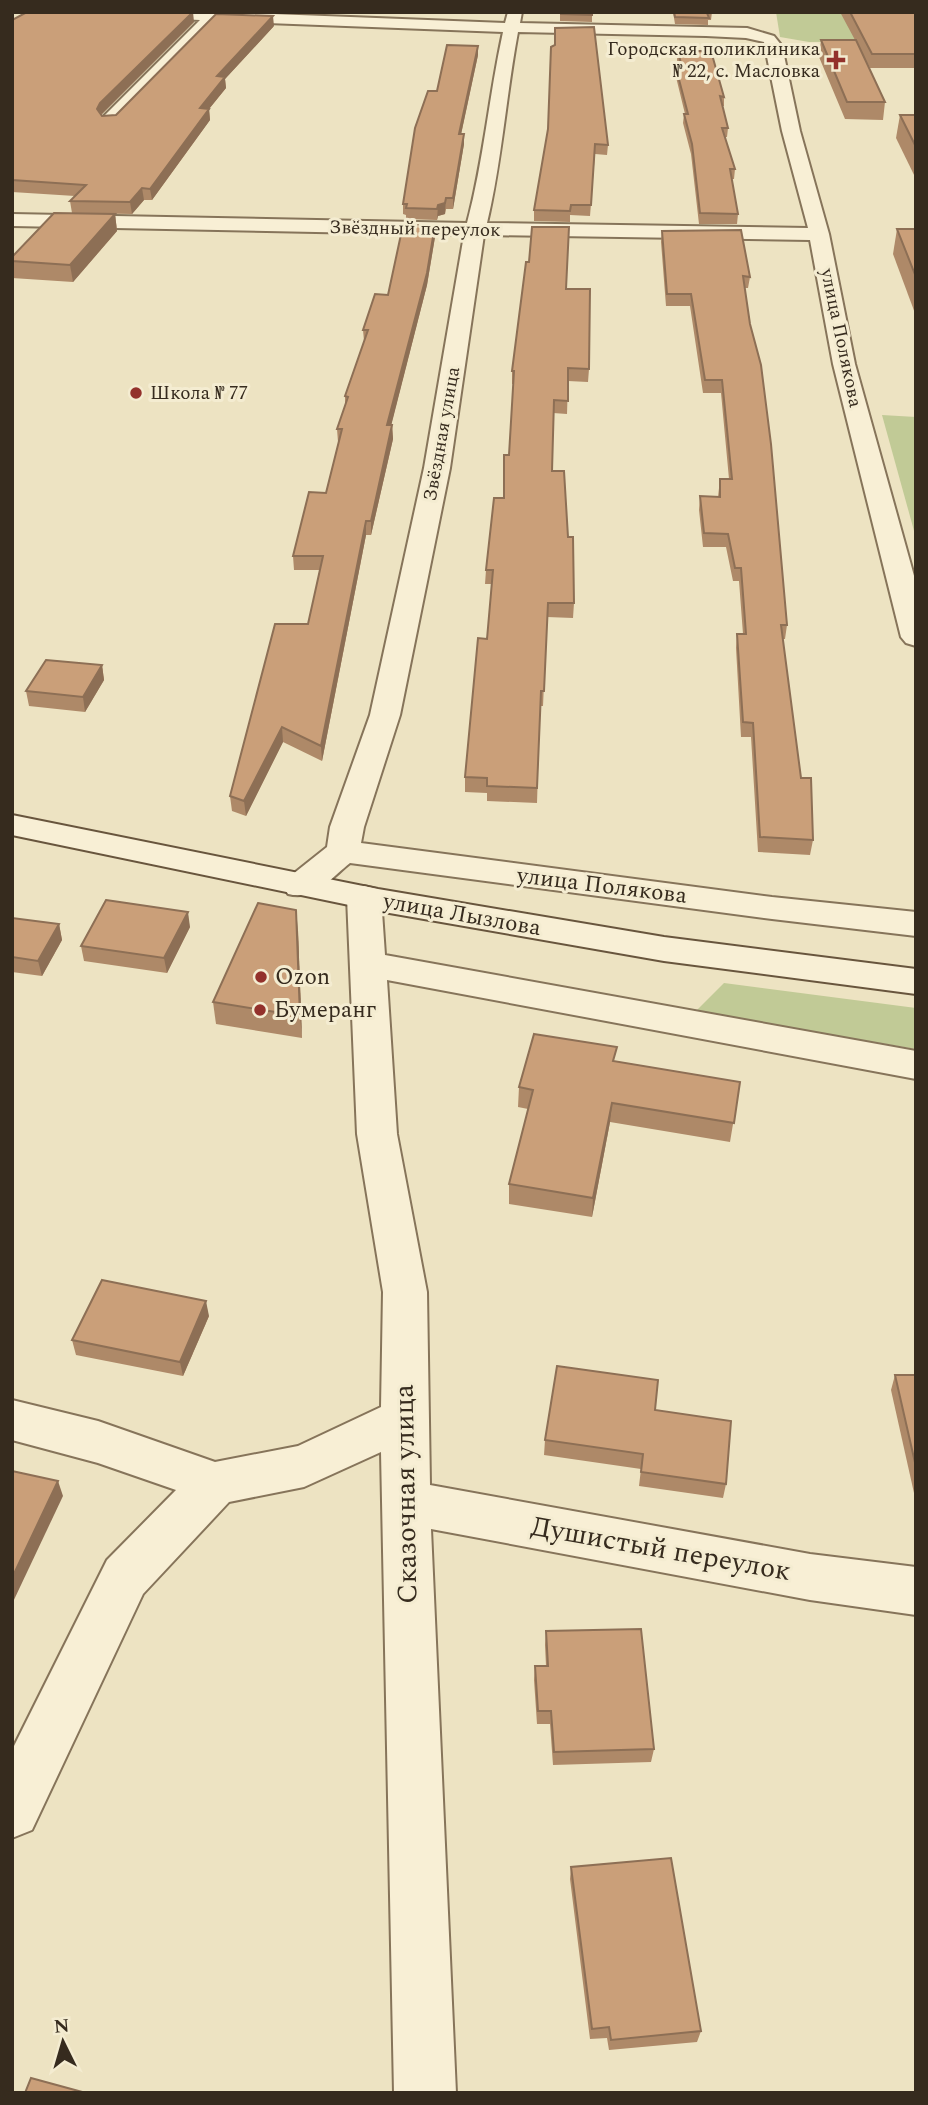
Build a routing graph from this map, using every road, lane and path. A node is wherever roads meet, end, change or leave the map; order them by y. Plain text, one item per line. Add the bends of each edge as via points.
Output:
1 (112, 12) edge
2 (214, 14) edge
3 (514, 20) edge
4 (110, 120) edge
5 (12, 220) edge
6 (475, 230) junction
7 (819, 234) junction
8 (916, 637) edge
9 (12, 825) edge
10 (342, 851) junction
11 (300, 886) junction
12 (364, 897) junction
13 (916, 924) edge
14 (369, 964) junction
15 (916, 982) edge
16 (916, 1065) edge
17 (404, 1418) junction
18 (12, 1420) edge
19 (215, 1483) junction
20 (407, 1503) junction
21 (916, 1591) edge
22 (12, 1810) edge
23 (425, 2093) edge

1 - 2 street
2 - 3 street
2 - 4 street
3 - 6 street, Звёздная улица
3 - 7 street, улица Полякова via 747,33 769,39
5 - 6 street, Звёздный переулок
6 - 7 street, Звёздный переулок
6 - 10 street, Звёздная улица via 438,468 385,715
7 - 8 street, улица Полякова via 844,364
9 - 11 street, улица Лызлова
10 - 11 street
10 - 13 street, улица Полякова
11 - 12 street, улица Лызлова
12 - 14 street, Сказочная улица
12 - 15 street, улица Лызлова via 664,949
14 - 16 street
14 - 17 street, Сказочная улица via 377,1134 405,1293
17 - 19 street via 304,1466
17 - 20 street, Сказочная улица
18 - 19 street via 98,1442
19 - 22 street via 125,1577
20 - 21 street, Душистый переулок via 810,1577
20 - 23 street, Сказочная улица

